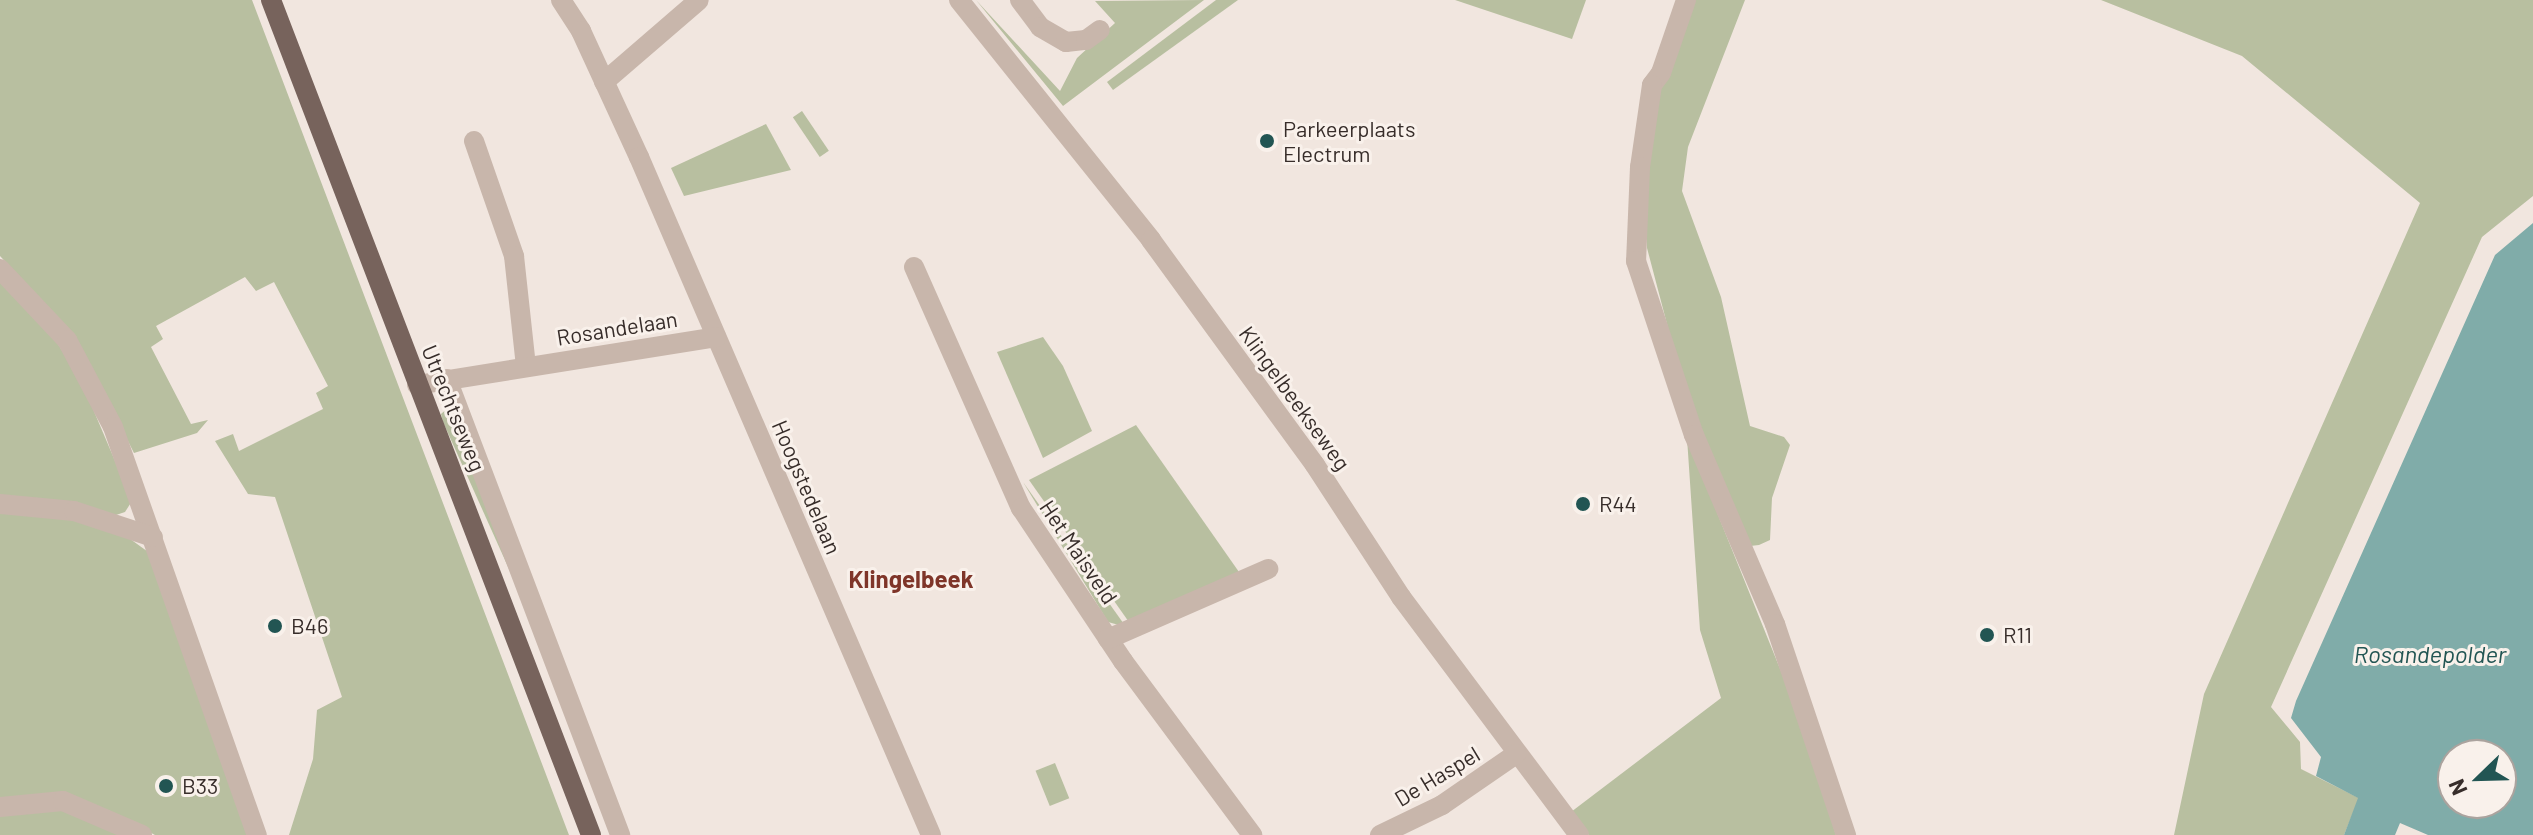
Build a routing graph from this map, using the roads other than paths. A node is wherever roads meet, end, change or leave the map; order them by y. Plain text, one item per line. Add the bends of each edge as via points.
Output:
1 (271, 0) edge
2 (561, 0) edge
3 (699, 0) edge
4 (959, 0) edge
5 (1020, 0) edge
6 (1686, 0) edge
7 (1100, 30) dead end
8 (604, 82) junction
9 (474, 141) dead end
10 (914, 267) dead end
11 (0, 269) edge
12 (716, 337) junction
13 (526, 366) junction
14 (447, 379) junction
15 (417, 385) junction
16 (0, 504) edge
17 (153, 537) junction
18 (1268, 569) dead end
19 (1108, 639) junction
20 (1516, 754) junction
21 (0, 807) edge
22 (142, 835) edge
23 (257, 835) edge
24 (591, 835) edge
25 (620, 835) edge
26 (931, 835) edge
27 (1252, 835) edge
28 (1380, 835) edge
29 (1579, 835) edge
30 (1846, 835) edge

1 - 15 main road, Utrechtseweg
2 - 8 street, Hoogstedelaan
3 - 8 street
4 - 20 street, Klingelbeekseweg via 1159,251
5 - 7 street via 1040,27 1066,42 1086,40
6 - 30 street via 1652,85 1640,167 1636,261 1694,435 1775,624
8 - 12 street, Hoogstedelaan
9 - 13 street, Rosandelaan via 514,256
10 - 19 street, Het Maisveld via 1021,508
11 - 17 street via 51,318 83,365 113,427
12 - 13 street, Rosandelaan
12 - 26 street, Hoogstedelaan
13 - 14 street, Rosandelaan
14 - 15 street, Rosandelaan
14 - 25 street, Utrechtseweg
15 - 24 main road, Utrechtseweg
16 - 17 street via 74,511
17 - 23 street
18 - 19 street
19 - 27 street, Het Maisveld
20 - 28 street, De Haspel via 1442,805
20 - 29 street, Klingelbeekseweg
21 - 22 street via 63,801

